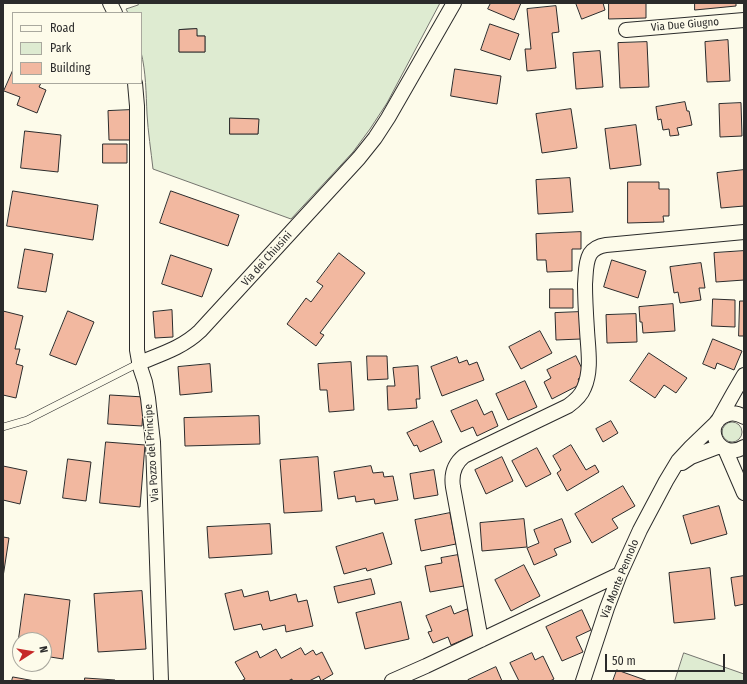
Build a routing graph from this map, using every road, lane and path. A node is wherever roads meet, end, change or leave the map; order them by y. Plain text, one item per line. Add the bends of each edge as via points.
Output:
1 (110, 3) edge
2 (454, 3) edge
3 (114, 12) edge
4 (744, 20) edge
5 (626, 30) dead end
6 (135, 84) edge
7 (744, 232) edge
8 (139, 363) junction
9 (744, 376) edge
10 (744, 385) edge
11 (741, 415) edge
12 (718, 421) junction
13 (3, 427) edge
14 (722, 447) junction
15 (744, 447) edge
16 (666, 481) junction
17 (744, 493) edge
18 (620, 574) junction
19 (481, 640) junction
20 (161, 681) edge
21 (392, 681) edge
22 (583, 681) edge

1 - 3 street
2 - 8 street, Via dei Chiusini via 388,118 359,158 200,331 179,346
4 - 5 street, Via Due Giugno
6 - 8 street, Via Pozzo del Principe
7 - 19 street via 606,245 596,248 590,255 586,268 585,294 589,365 582,394 568,406 464,456 453,471 452,481
8 - 13 lane, Via dei Chiusini via 27,420
8 - 20 street, Via Pozzo del Principe via 148,398 153,442
9 - 12 street, Via Monte Pennolo
10 - 11 street
11 - 12 street via 729,414
12 - 14 street via 714,436
12 - 16 street, Via Monte Pennolo via 678,461
14 - 15 street, Via Monte Pennolo via 730,451
14 - 16 street, Via Monte Pennolo via 684,461
14 - 17 street
16 - 18 street, Via Monte Pennolo
18 - 19 street
18 - 22 street, Via Monte Pennolo
19 - 21 street

